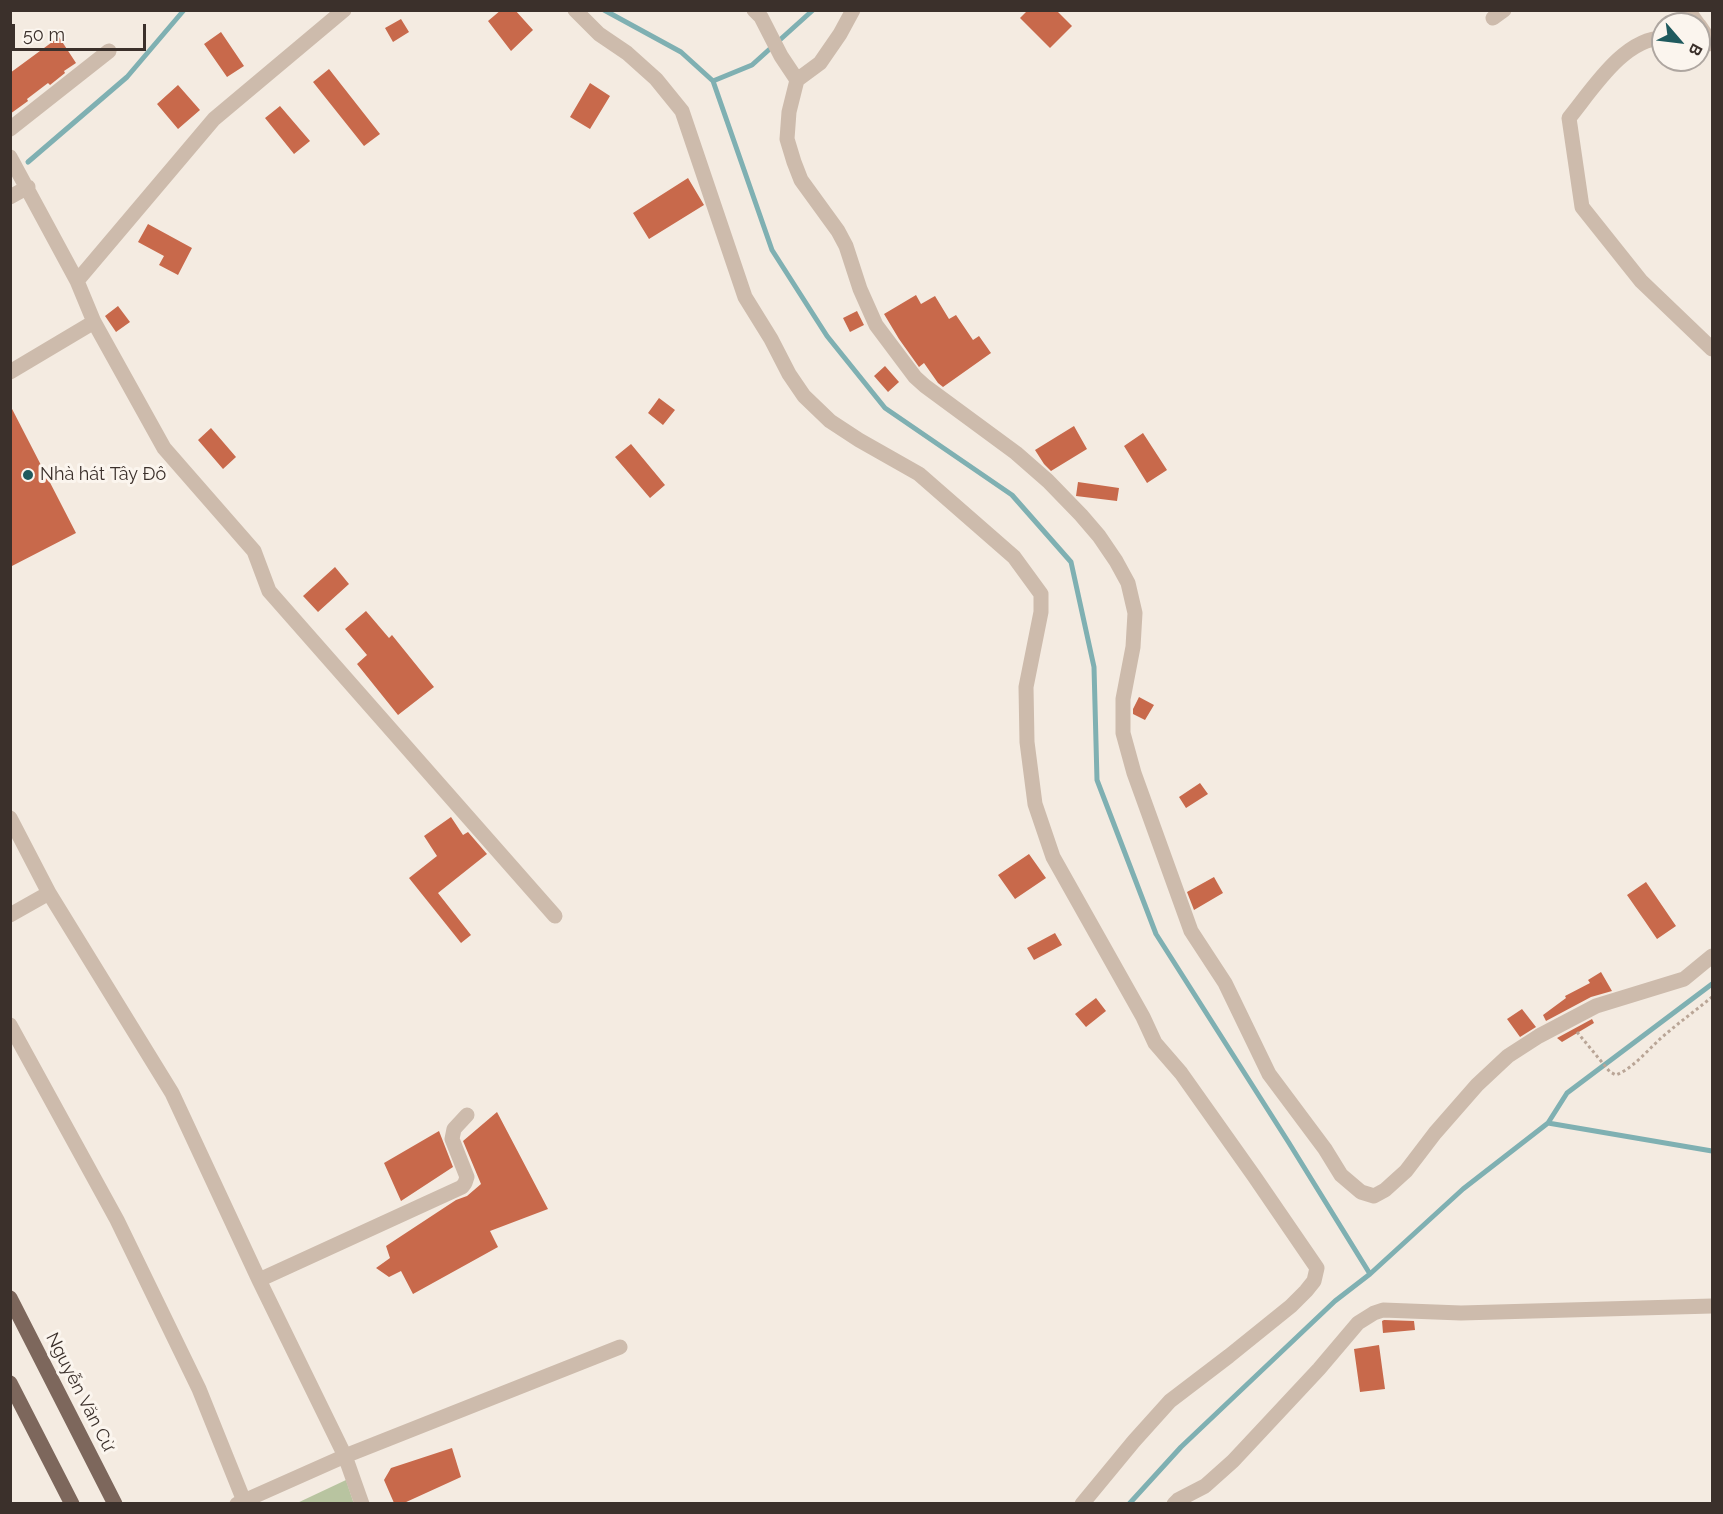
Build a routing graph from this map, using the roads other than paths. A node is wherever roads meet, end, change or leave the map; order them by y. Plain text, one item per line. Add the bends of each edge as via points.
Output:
1 (344, 10) edge
2 (575, 10) edge
3 (853, 10) edge
4 (758, 14) edge
5 (1651, 39) edge
6 (109, 51) dead end
7 (796, 80) junction
8 (10, 129) edge
9 (10, 157) edge
10 (28, 187) junction
11 (10, 197) edge
12 (77, 281) junction
13 (94, 322) junction
14 (1713, 349) edge
15 (10, 372) edge
16 (10, 818) edge
17 (49, 893) junction
18 (10, 915) edge
19 (555, 916) dead end
20 (1713, 956) edge
21 (10, 1025) edge
22 (467, 1115) dead end
23 (259, 1280) junction
24 (10, 1298) edge
25 (1713, 1306) edge
26 (620, 1347) dead end
27 (10, 1383) edge
28 (345, 1456) junction
29 (240, 1502) edge
30 (72, 1503) edge
31 (115, 1503) edge
32 (362, 1503) edge
33 (1082, 1503) edge
34 (1174, 1503) edge

1 - 12 street via 214,119
2 - 33 street via 656,79 682,111 745,297 804,396 830,421 919,474 1014,557 1041,594 1026,687 1028,742 1035,804 1053,857 1155,1044 1181,1073 1317,1268 1314,1281 1291,1305 1170,1401
3 - 7 street via 820,63
4 - 7 street
5 - 14 street via 1627,51 1569,118 1582,207 1641,281
6 - 8 street
7 - 20 street via 787,139 794,162 801,180 846,246 876,326 915,377 1016,453 1082,515 1128,583 1135,613 1123,733 1174,886 1191,931 1225,983 1269,1074 1341,1175 1361,1192 1374,1196 1385,1190 1406,1171 1477,1085 1509,1056 1596,1006 1684,979
9 - 10 street
10 - 11 street
10 - 12 street
12 - 13 street
13 - 15 street
13 - 19 street via 164,448 254,551 269,591
16 - 17 street
17 - 18 street
17 - 23 street via 172,1094
21 - 29 street via 122,1230 199,1389
22 - 23 street via 452,1133 467,1177 462,1187
23 - 28 street
24 - 31 main road, Nguyễn Văn Cừ
25 - 34 street via 1374,1313 1358,1323 1233,1461 1205,1486
26 - 28 street
27 - 30 main road
28 - 29 street
28 - 32 street

